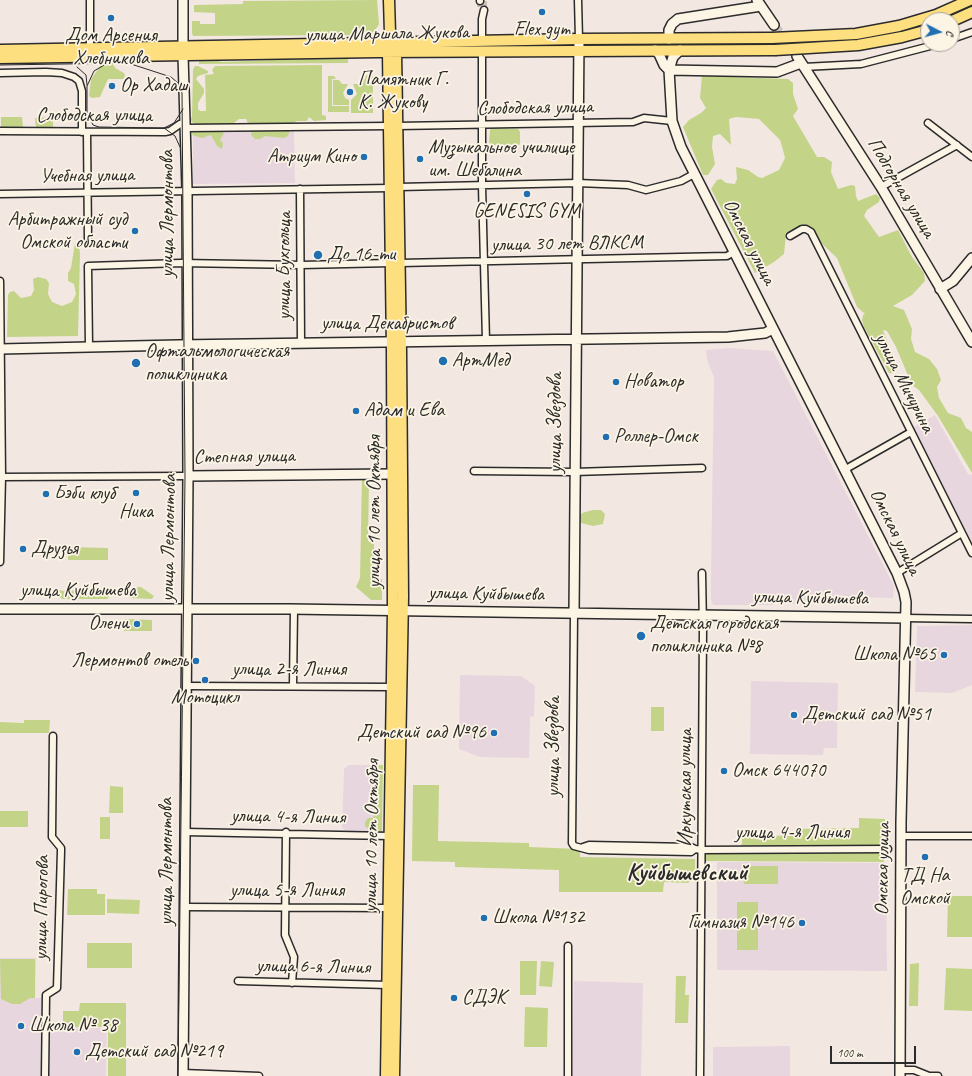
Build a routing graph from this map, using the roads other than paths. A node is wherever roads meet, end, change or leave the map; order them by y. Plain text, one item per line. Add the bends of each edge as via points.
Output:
1 (90, 0) edge
2 (183, 0) edge
3 (389, 0) edge
4 (578, 0) edge
5 (970, 0) edge
6 (759, 3) edge
7 (482, 10) tunnel mouth
8 (972, 12) edge
9 (960, 17) edge
10 (774, 25) tunnel mouth
11 (920, 32) edge
12 (972, 32) edge
13 (960, 36) edge
14 (669, 38) junction
15 (579, 39) junction
16 (391, 44) junction
17 (482, 46) junction
18 (920, 49) edge
19 (0, 50) edge
20 (579, 50) junction
21 (655, 50) junction
22 (680, 50) junction
23 (183, 51) junction
24 (90, 52) junction
25 (46, 57) junction
26 (0, 58) edge
27 (800, 62) junction
28 (669, 70) junction
29 (46, 72) junction
30 (0, 73) edge
31 (672, 121) junction
32 (579, 123) junction
33 (928, 123) dead end
34 (482, 124) junction
35 (185, 126) junction
36 (393, 126) junction
37 (0, 131) edge
38 (84, 132) junction
39 (956, 145) junction
40 (972, 157) edge
41 (694, 174) junction
42 (577, 184) junction
43 (482, 186) junction
44 (394, 187) junction
45 (881, 187) junction
46 (300, 189) junction
47 (187, 190) junction
48 (87, 192) junction
49 (0, 194) edge
50 (790, 236) dead end
51 (88, 240) dead end
52 (734, 252) junction
53 (972, 258) edge
54 (576, 259) junction
55 (484, 262) junction
56 (395, 263) junction
57 (186, 264) junction
58 (301, 265) junction
59 (0, 281) edge
60 (940, 289) junction
61 (773, 329) junction
62 (575, 339) junction
63 (486, 341) junction
64 (301, 342) junction
65 (397, 342) junction
66 (972, 342) edge
67 (187, 344) junction
68 (89, 347) junction
69 (0, 349) edge
70 (911, 432) junction
71 (702, 468) dead end
72 (844, 470) junction
73 (474, 471) dead end
74 (574, 472) junction
75 (393, 474) junction
76 (188, 476) junction
77 (1, 477) edge
78 (962, 533) junction
79 (972, 553) edge
80 (0, 562) edge
81 (702, 573) dead end
82 (897, 573) junction
83 (186, 608) junction
84 (0, 609) edge
85 (294, 609) junction
86 (398, 610) junction
87 (574, 613) junction
88 (702, 614) junction
89 (905, 618) junction
90 (972, 619) edge
91 (293, 685) junction
92 (186, 686) junction
93 (393, 687) junction
94 (53, 736) dead end
95 (185, 832) junction
96 (286, 832) junction
97 (390, 836) junction
98 (901, 836) junction
99 (972, 836) edge
100 (574, 846) joint
101 (888, 849) dead end
102 (698, 850) junction
103 (185, 907) junction
104 (286, 908) junction
105 (389, 908) junction
106 (568, 946) dead end
107 (238, 982) dead end
108 (292, 983) junction
109 (388, 985) junction
110 (900, 1073) edge
111 (183, 1075) edge
112 (45, 1076) edge
113 (259, 1076) edge
114 (386, 1076) edge
115 (394, 1076) edge
116 (568, 1076) edge
117 (700, 1076) edge
118 (938, 1076) edge

1 - 24 street
2 - 23 main road, улица Лермонтова
3 - 16 main road, улица 10 лет Октября
4 - 15 street, улица Звездова
5 - 14 main road, улица Маршала Жукова, bridge via 936,15 899,26 856,34 772,38
6 - 10 main road
6 - 14 main road via 678,19 672,24
7 - 17 street
8 - 9 main road
11 - 22 main road, улица Маршала Жукова, bridge via 858,45 775,50
12 - 13 street
14 - 15 main road, улица Маршала Жукова
15 - 17 main road, улица Маршала Жукова
15 - 20 main road, улица Звездова
16 - 17 main road, улица Маршала Жукова
16 - 23 main road, улица Маршала Жукова
16 - 36 main road, улица 10 лет Октября
17 - 20 main road, улица Маршала Жукова
17 - 34 street
18 - 27 street via 861,64
19 - 24 main road, улица Маршала Жукова
20 - 21 main road, улица Маршала Жукова
20 - 32 main road, улица Звездова
21 - 22 main road, улица Маршала Жукова
21 - 28 main road
22 - 28 main road, Омская улица via 673,57
23 - 24 main road, улица Маршала Жукова
23 - 35 main road, улица Лермонтова
24 - 25 main road, улица Маршала Жукова
25 - 26 main road, улица Маршала Жукова
25 - 29 street
27 - 28 main road via 777,72
27 - 45 main road, Подгорная улица
28 - 31 main road, Омская улица
29 - 30 street
29 - 38 street via 68,75 79,81 82,91
31 - 32 street, Слободская улица via 644,118 633,122
31 - 41 main road, Омская улица via 680,147
32 - 34 street, Слободская улица
32 - 42 main road, улица Звездова
33 - 39 street
34 - 36 street, Слободская улица
34 - 43 street
35 - 36 street, Слободская улица
35 - 38 street, Слободская улица via 180,124 165,132
35 - 47 main road, улица Лермонтова
36 - 44 main road, улица 10 лет Октября
37 - 38 street, Слободская улица
38 - 48 street
39 - 40 street
39 - 45 street
41 - 42 street, Учебная улица via 681,181 646,190 628,185
41 - 52 main road, Омская улица
42 - 43 street, Учебная улица
42 - 54 main road, улица Звездова
43 - 44 street, Учебная улица
43 - 55 street
44 - 46 street, Учебная улица
44 - 56 main road, улица 10 лет Октября
45 - 60 main road, Подгорная улица
46 - 47 street, Учебная улица
46 - 58 street, улица Бухгольца
47 - 48 street, Учебная улица
47 - 57 main road, улица Лермонтова
48 - 49 street, Учебная улица
48 - 51 street
50 - 70 street, улица Мичурина via 806,229 811,232
52 - 54 street, улица 30 лет ВЛКСМ via 727,256
52 - 61 main road, Омская улица
53 - 60 main road via 953,281
54 - 55 street, улица 30 лет ВЛКСМ
54 - 62 main road, улица Звездова
55 - 56 street, улица 30 лет ВЛКСМ
55 - 63 street
56 - 58 street, улица 30 лет ВЛКСМ
56 - 65 main road, улица 10 лет Октября
57 - 58 street, улица 30 лет ВЛКСМ
57 - 67 main road, улица Лермонтова
57 - 68 street, улица 30 лет ВЛКСМ via 88,266
58 - 64 street, улица Бухгольца
59 - 69 street
60 - 66 main road, Подгорная улица
61 - 62 main road, улица Декабристов via 765,333 728,337
61 - 72 main road, Омская улица
62 - 63 main road, улица Декабристов
62 - 74 main road, улица Звездова
63 - 65 main road, улица Декабристов
64 - 65 main road, улица Декабристов
64 - 67 main road, улица Декабристов
65 - 75 main road, улица 10 лет Октября
65 - 86 main road, улица 10 лет Октября
67 - 68 main road, улица Декабристов
67 - 76 main road, улица Лермонтова
68 - 69 main road, улица Декабристов
69 - 77 street
70 - 72 street
70 - 78 street, улица Мичурина
71 - 74 street
72 - 82 main road, Омская улица
73 - 74 street
74 - 87 main road, улица Звездова
75 - 76 main road, Степная улица
75 - 86 main road, улица 10 лет Октября
76 - 77 street, Степная улица
76 - 83 main road, улица Лермонтова
77 - 80 street
78 - 79 street, улица Мичурина
78 - 82 street
81 - 88 street, Иркутская улица
82 - 89 main road, Омская улица via 904,592
83 - 84 main road, улица Куйбышева
83 - 85 main road, улица Куйбышева
83 - 92 main road, улица Лермонтова
85 - 86 main road, улица Куйбышева
85 - 91 street
86 - 87 main road, улица Куйбышева
86 - 93 main road, улица 10 лет Октября
86 - 115 main road, улица 10 лет Октября
87 - 88 main road, улица Куйбышева
87 - 100 street, улица Звездова
88 - 89 main road, улица Куйбышева
88 - 102 street, Иркутская улица
89 - 90 street, улица Куйбышева
89 - 98 main road, Омская улица
91 - 92 street, улица 2-я Линия
91 - 93 street, улица 2-я Линия
92 - 95 main road, улица Лермонтова
93 - 97 main road, улица 10 лет Октября
94 - 112 street, улица Пирогова via 52,837 61,848 57,988 46,995
95 - 96 street, улица 4-я Линия
95 - 103 main road, улица Лермонтова
96 - 97 street, улица 4-я Линия
96 - 104 street
97 - 105 main road, улица 10 лет Октября
98 - 99 street
98 - 110 main road, Омская улица
100 - 102 street, улица 4-я Линия via 589,850
101 - 102 street, улица 4-я Линия
102 - 117 street, Иркутская улица
103 - 104 street, улица 5-я Линия
103 - 111 main road, улица Лермонтова
104 - 105 street, улица 5-я Линия
104 - 108 street via 285,934 294,957
105 - 109 main road, улица 10 лет Октября
106 - 116 street
107 - 108 street, улица 6-я Линия
108 - 109 street, улица 6-я Линия
109 - 114 main road, улица 10 лет Октября
110 - 118 street via 914,1070 929,1076
111 - 113 street

